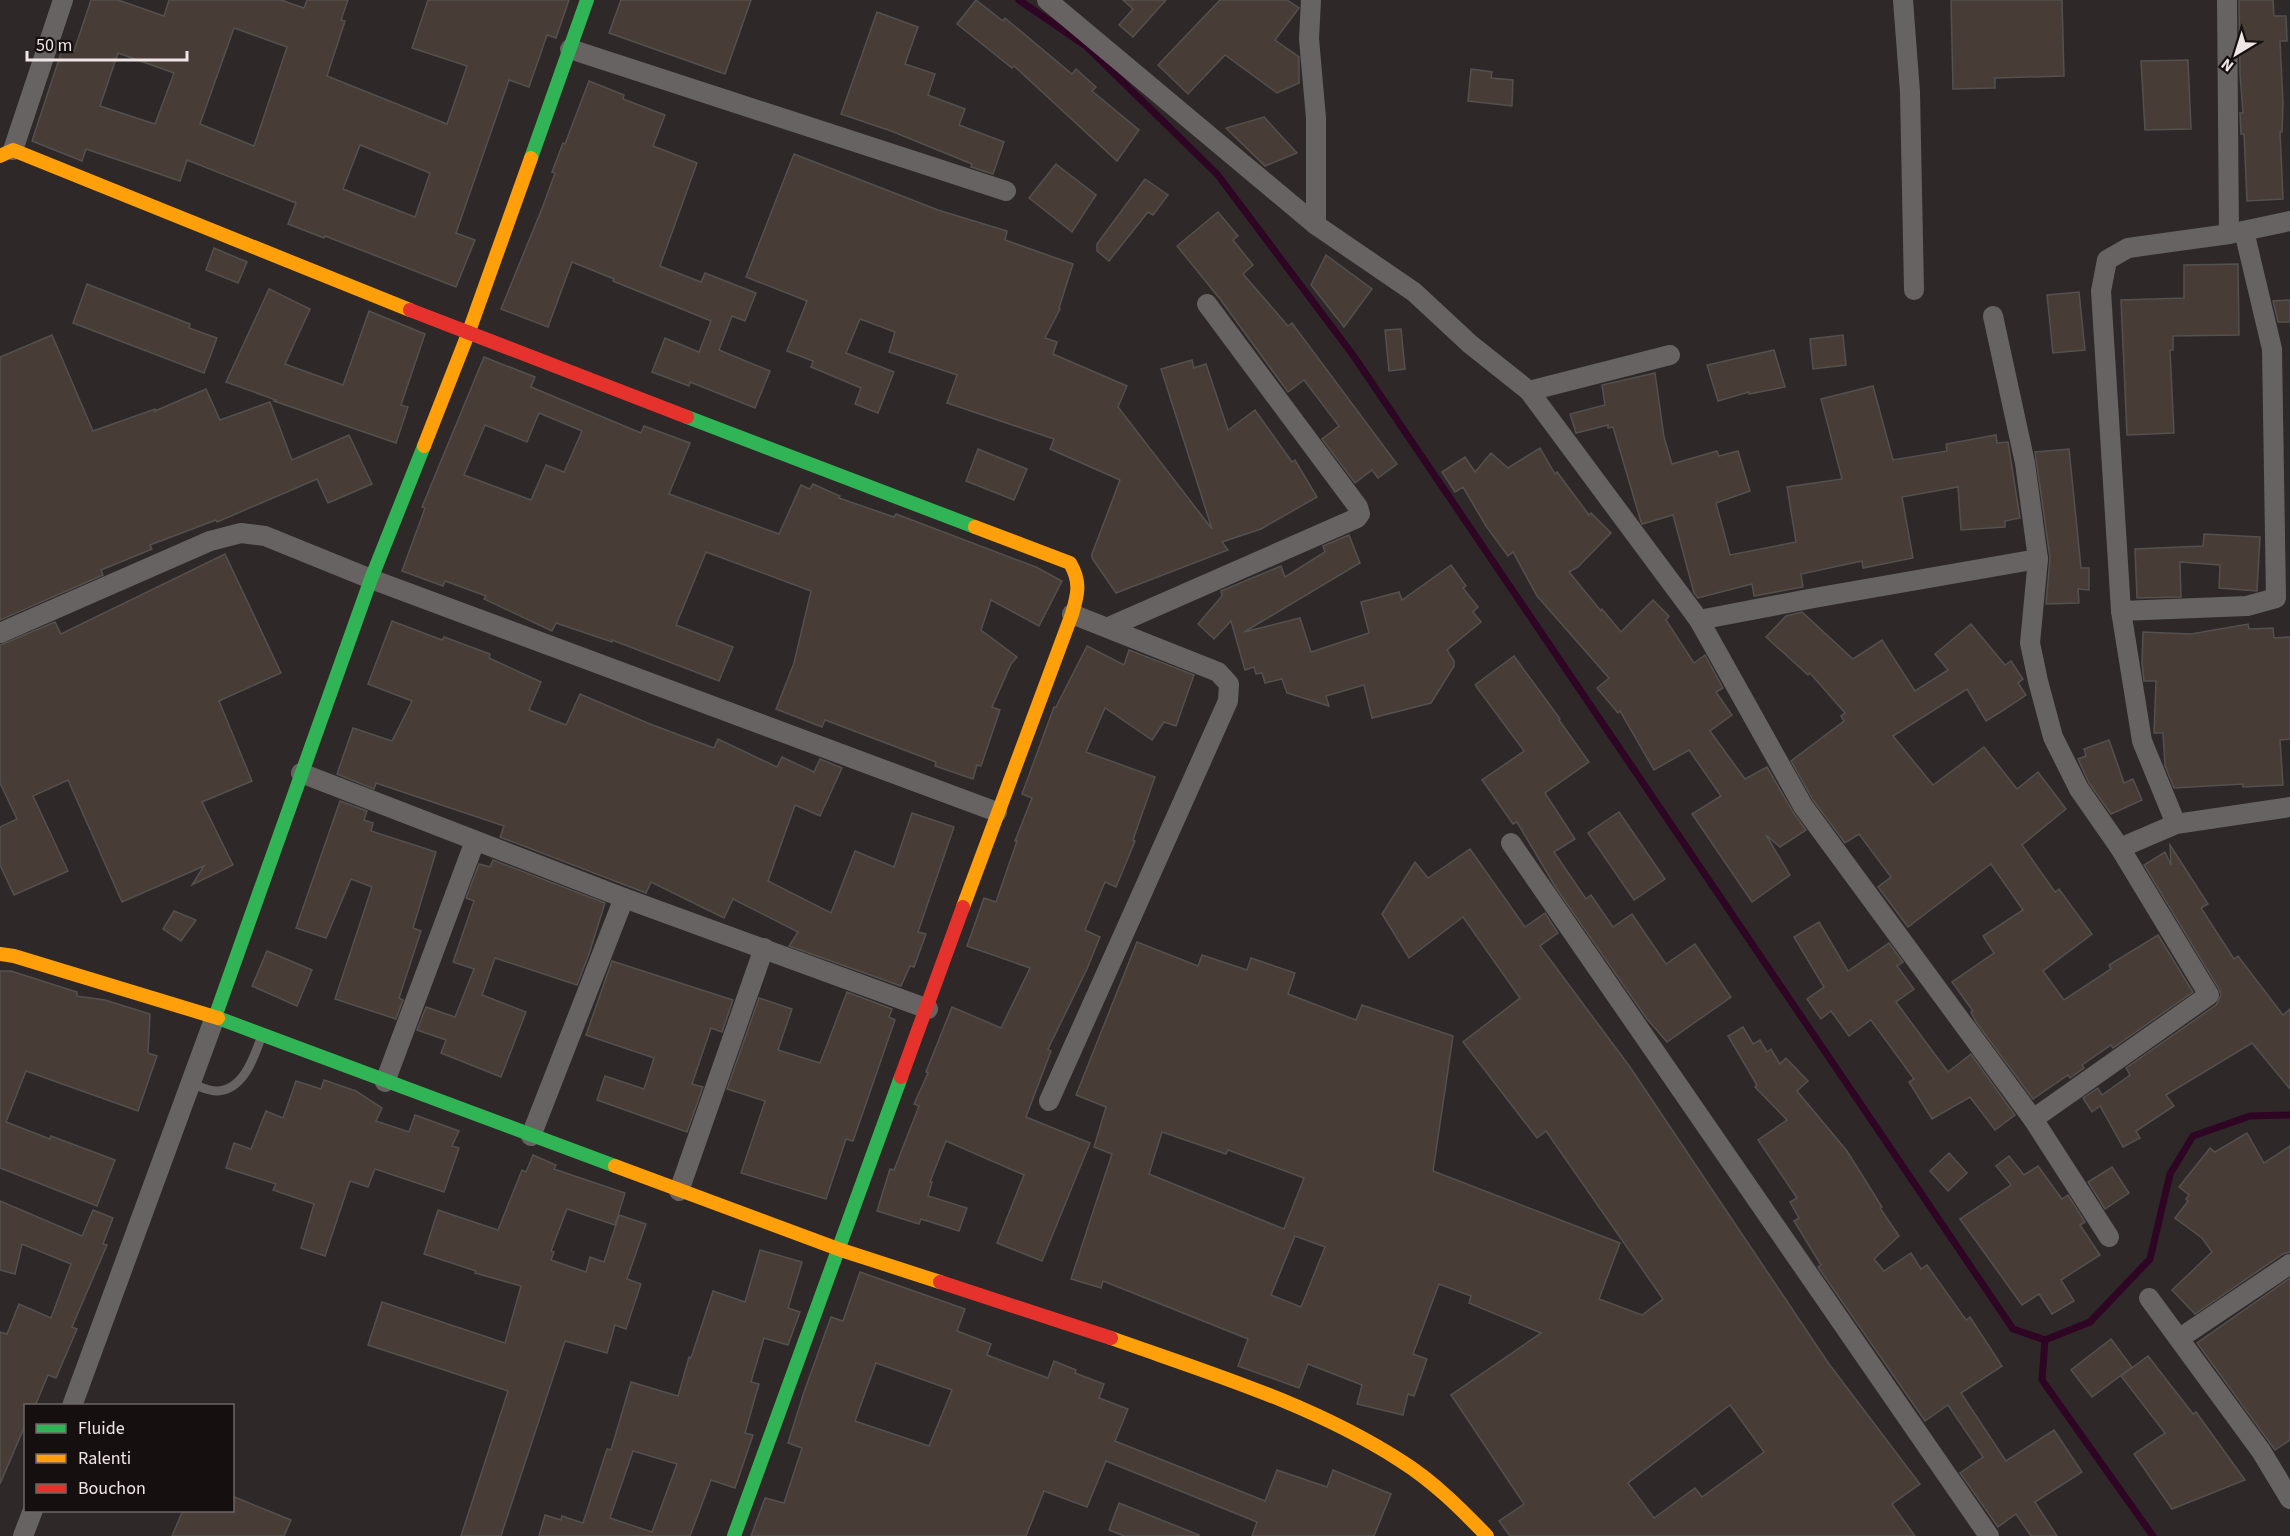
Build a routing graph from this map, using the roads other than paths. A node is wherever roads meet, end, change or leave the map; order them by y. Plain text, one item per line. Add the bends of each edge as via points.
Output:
1 (63, 0) edge
2 (587, 0) edge
3 (1047, 0) edge
4 (1311, 0) edge
5 (1903, 0) edge
6 (2227, 0) edge
7 (570, 49) junction
8 (7, 153) edge
9 (1006, 191) dead end
10 (2290, 221) edge
11 (1317, 225) junction
12 (2237, 232) junction
13 (1914, 290) dead end
14 (1207, 304) dead end
15 (1993, 316) dead end
16 (468, 334) junction
17 (1670, 356) dead end
18 (1529, 391) junction
19 (2038, 559) junction
20 (371, 579) junction
21 (2283, 598) edge
22 (2121, 611) junction
23 (1072, 614) junction
24 (1699, 620) junction
25 (1109, 627) junction
26 (0, 633) edge
27 (302, 773) junction
28 (2290, 807) edge
29 (997, 812) junction
30 (2176, 824) junction
31 (475, 841) junction
32 (1511, 843) dead end
33 (2120, 848) junction
34 (624, 898) junction
35 (764, 948) junction
36 (0, 954) edge
37 (928, 1009) junction
38 (215, 1017) junction
39 (262, 1035) junction
40 (385, 1082) junction
41 (191, 1084) junction
42 (1049, 1101) dead end
43 (2033, 1119) junction
44 (531, 1136) junction
45 (679, 1191) junction
46 (2109, 1237) dead end
47 (841, 1250) junction
48 (2290, 1264) edge
49 (2150, 1298) dead end
50 (2180, 1338) junction
51 (73, 1404) edge
52 (2290, 1499) edge
53 (32, 1512) edge
54 (23, 1536) edge
55 (734, 1536) edge
56 (1487, 1536) edge
57 (1989, 1536) edge

1 - 8 street
2 - 7 street
3 - 11 street
4 - 11 street via 1309,39 1316,118
5 - 13 street via 1910,92
6 - 12 street
7 - 9 street
7 - 16 street
8 - 16 street
10 - 12 street
11 - 18 street via 1414,292
12 - 21 street via 2272,349
12 - 22 street via 2128,248 2107,260 2101,291
14 - 25 street via 1360,513 1357,518
15 - 19 street via 2025,463
16 - 20 street
16 - 23 street via 1070,563 1078,575 1079,589
17 - 18 street
18 - 24 street
19 - 24 street
19 - 33 street via 2030,644 2053,737 2079,789
20 - 26 street via 266,536 241,533 210,541
20 - 27 street
20 - 29 street
21 - 22 street via 2247,606
22 - 30 street via 2142,741
23 - 25 street
23 - 29 street
24 - 43 street via 1803,806
25 - 42 street via 1218,672 1229,684 1228,701
27 - 31 street
27 - 38 street
28 - 30 street
29 - 37 street
30 - 33 street
31 - 34 street
31 - 40 street
32 - 57 street
33 - 43 street via 2209,995
34 - 35 street
34 - 44 street
35 - 37 street
35 - 45 street
36 - 38 street
37 - 47 street
38 - 39 street
38 - 41 street
39 - 40 street
39 - 41 lane via 249,1068 229,1087 218,1092
40 - 44 street
41 - 51 street
43 - 46 street
44 - 45 street
45 - 47 street
47 - 55 street
47 - 56 street via 1061,1320 1258,1391 1330,1422 1402,1461 1459,1506
48 - 50 street
49 - 50 street
50 - 52 street via 2261,1451
53 - 54 street

